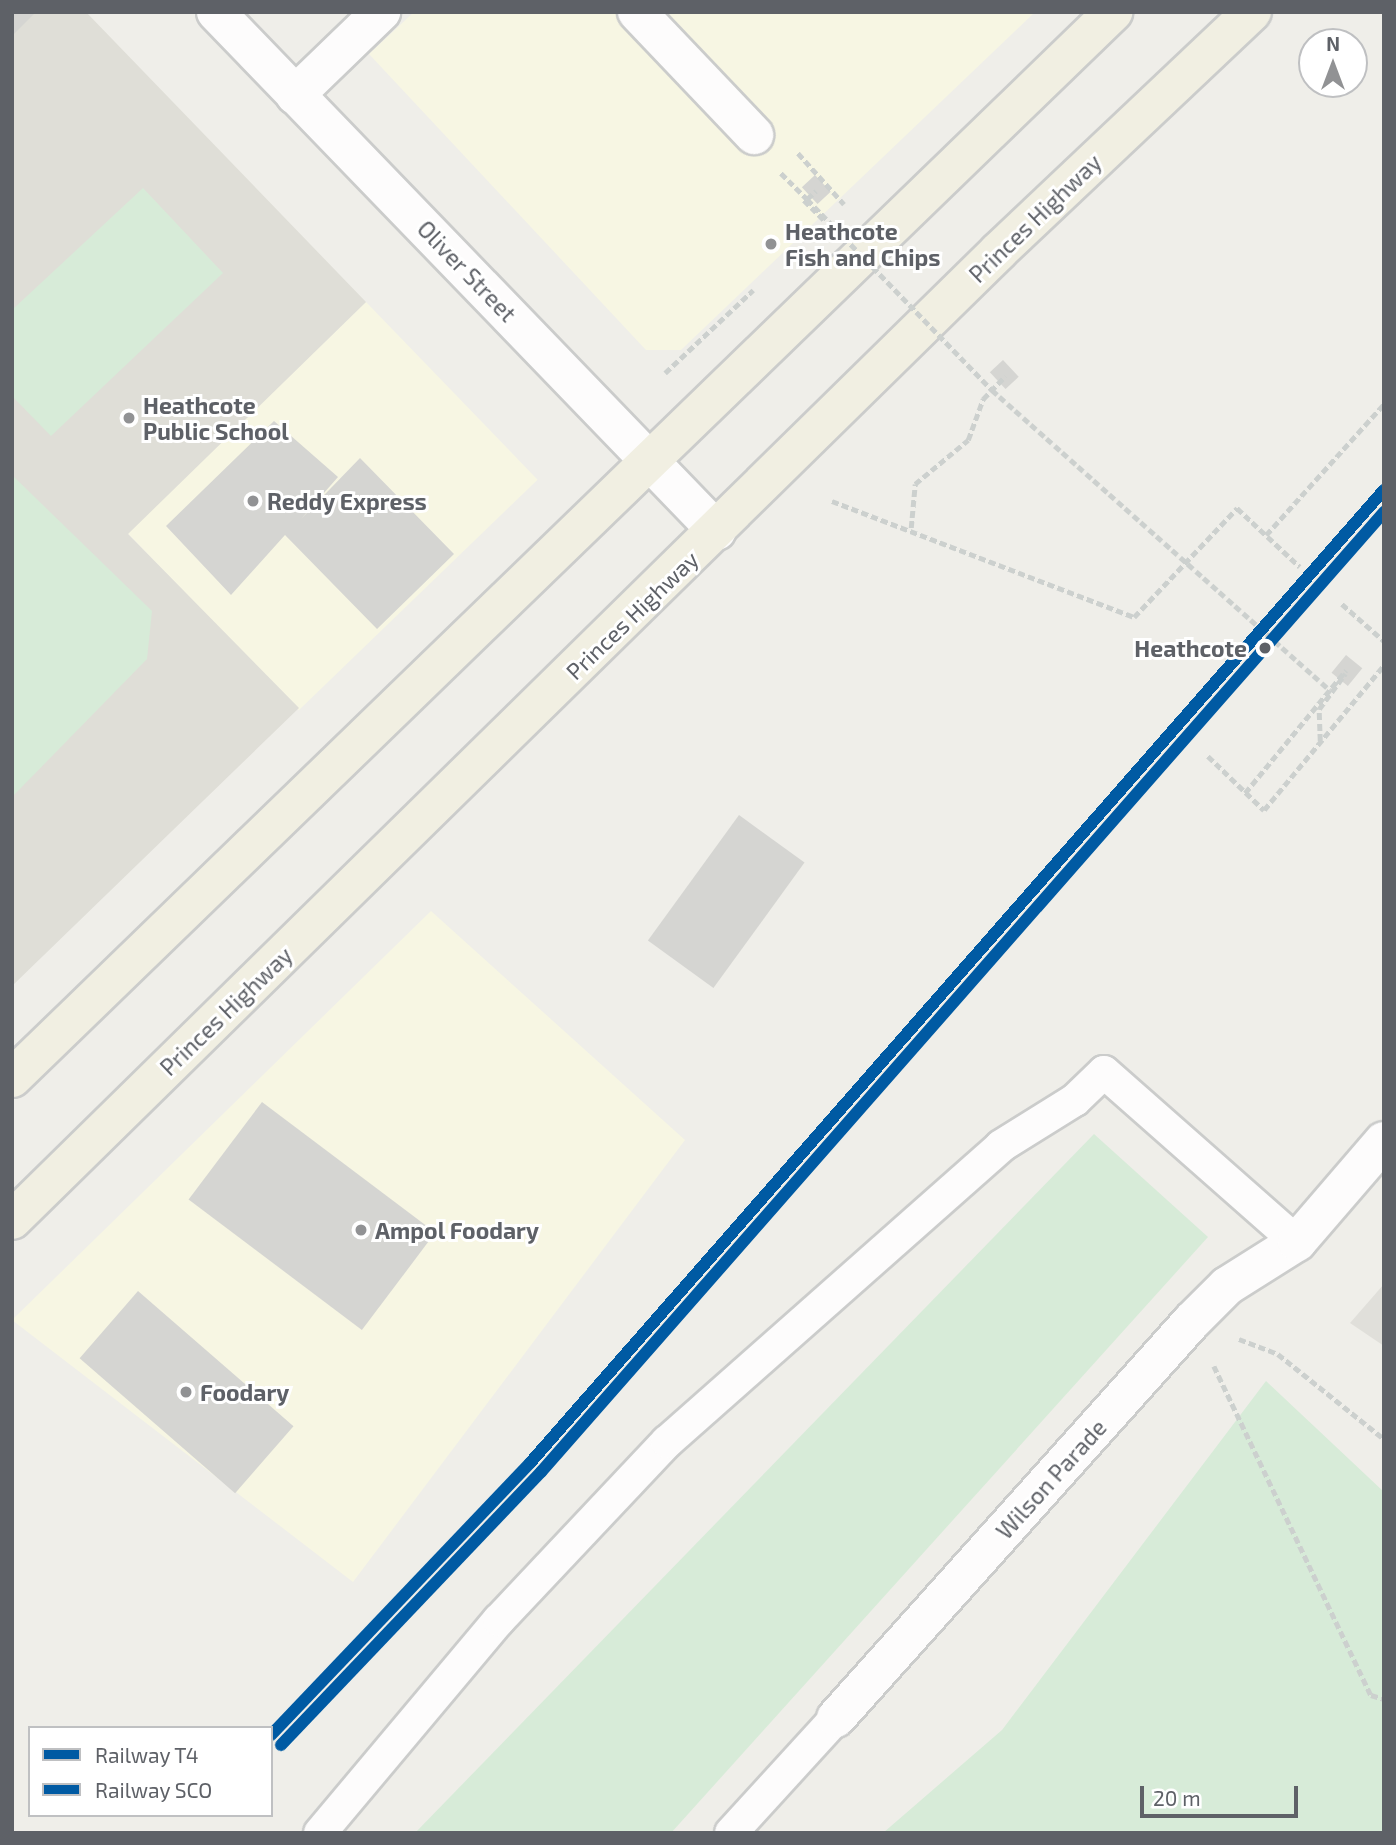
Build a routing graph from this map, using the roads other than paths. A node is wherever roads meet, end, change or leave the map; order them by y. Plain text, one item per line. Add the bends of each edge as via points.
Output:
1 (216, 12) edge
2 (381, 12) edge
3 (637, 12) edge
4 (1113, 12) edge
5 (1252, 12) edge
6 (295, 95) junction
7 (771, 138) road end
8 (651, 460) junction
9 (717, 531) junction
10 (12, 1078) edge
11 (1384, 1141) edge
12 (12, 1220) edge
13 (1297, 1242) junction
14 (836, 1718) joint
15 (320, 1833) edge
16 (731, 1833) edge

1 - 6 street, Oliver Street
2 - 6 street
3 - 7 street
4 - 8 highway
5 - 9 highway, Princes Highway
6 - 8 street, Oliver Street
8 - 9 street, Oliver Street
8 - 10 highway
9 - 12 highway, Princes Highway
11 - 13 street, Wilson Parade
13 - 14 street, Wilson Parade via 1227,1286 1192,1321
13 - 15 lane via 1104,1072 1075,1100 1001,1146 667,1442 499,1620
14 - 16 lane, Wilson Parade

